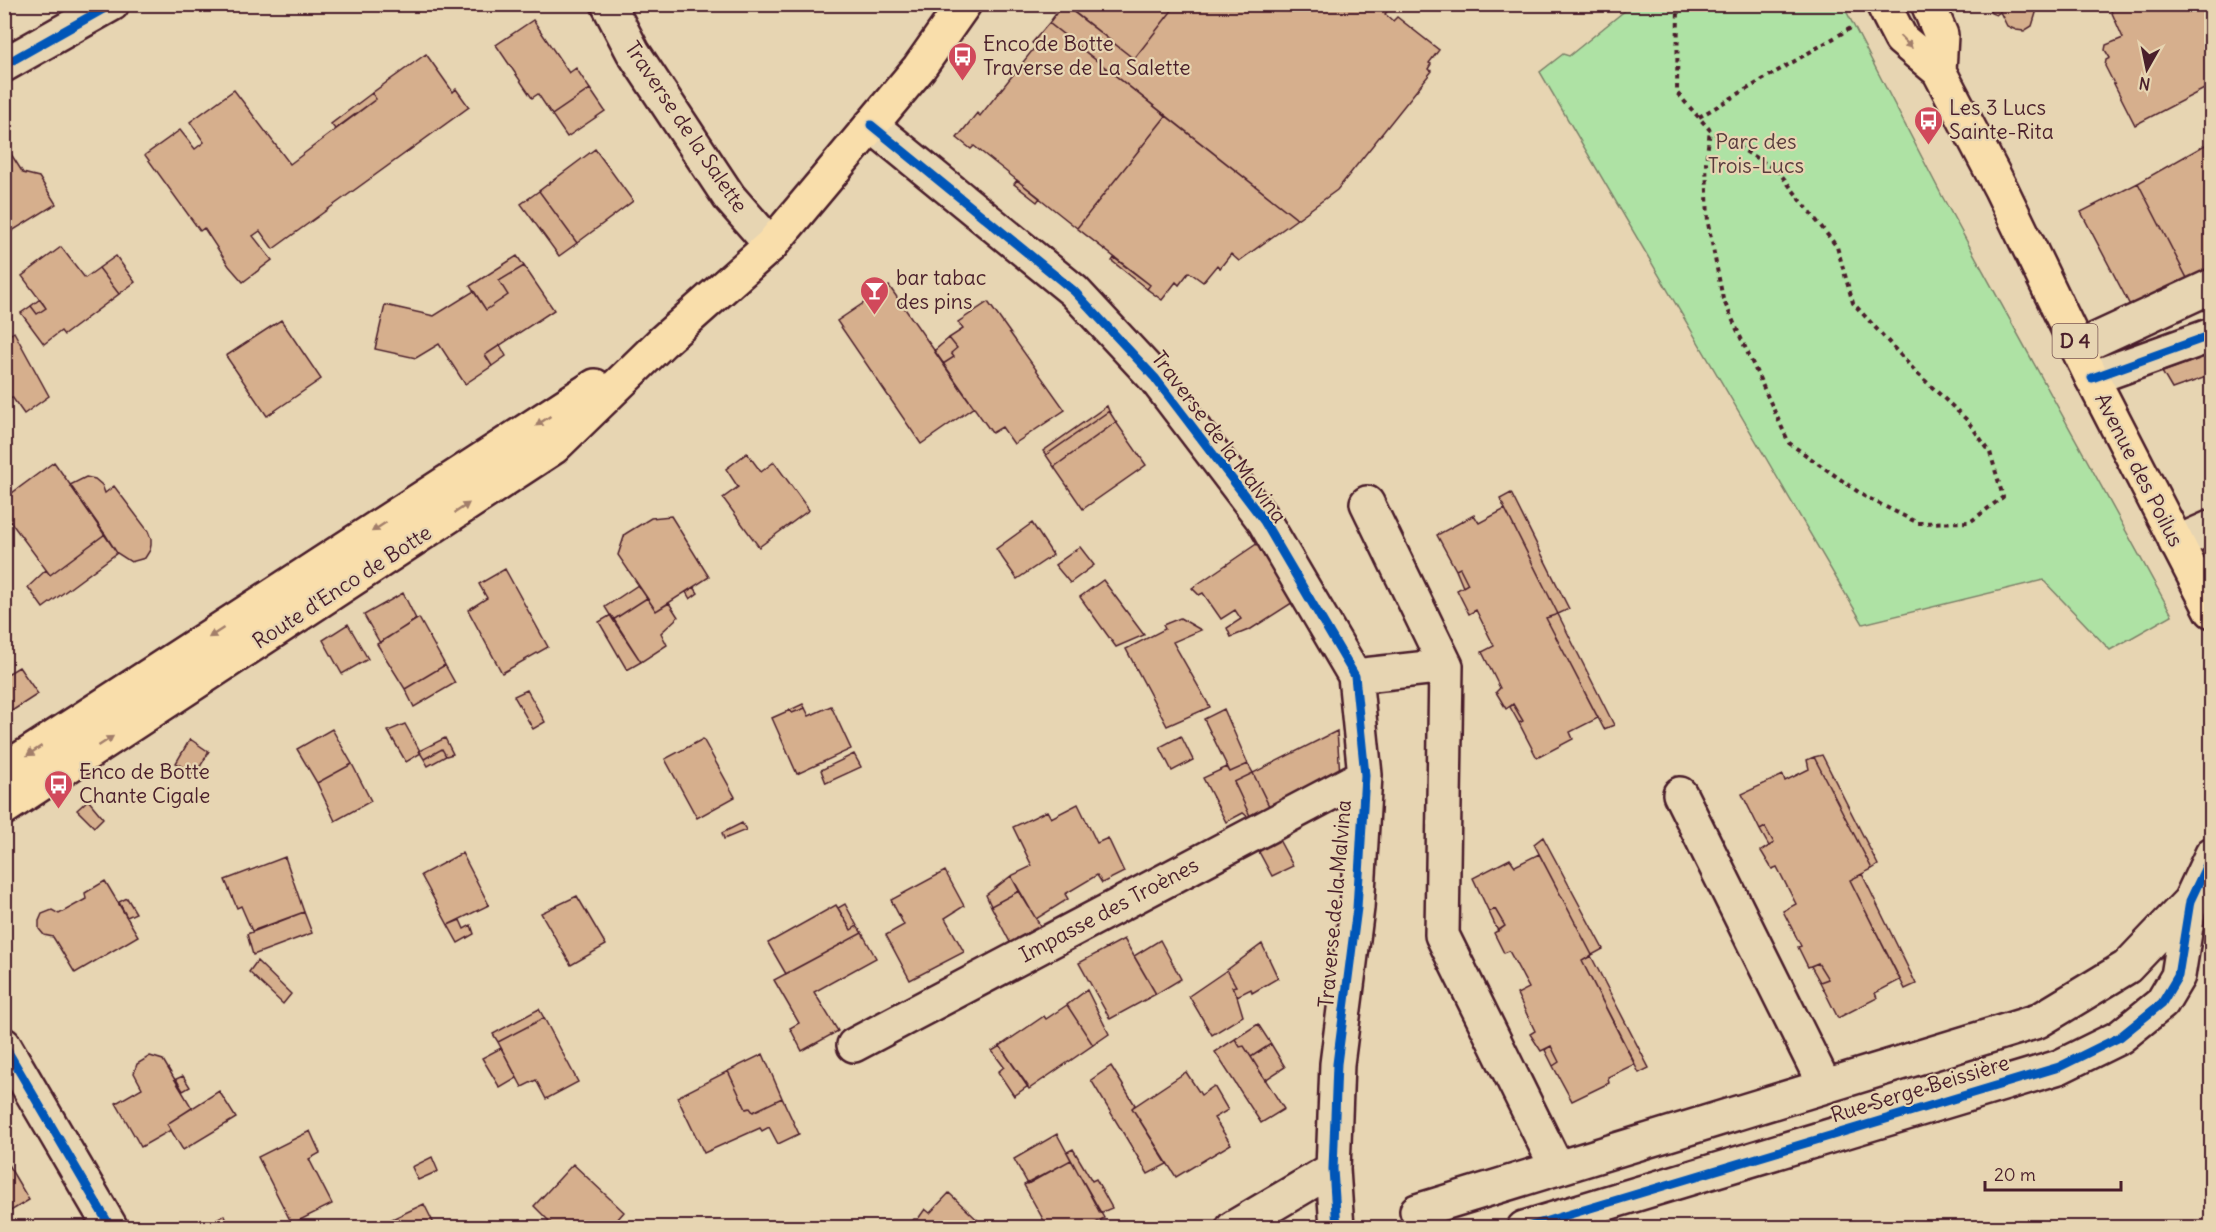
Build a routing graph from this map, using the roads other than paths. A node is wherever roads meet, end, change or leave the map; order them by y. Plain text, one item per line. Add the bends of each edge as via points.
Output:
1 (112, 4) edge
2 (608, 4) edge
3 (964, 4) edge
4 (1883, 4) edge
5 (1928, 4) edge
6 (12, 54) edge
7 (1939, 71) junction
8 (871, 125) junction
9 (771, 244) junction
10 (2211, 286) edge
11 (2211, 335) edge
12 (662, 342) junction
13 (2078, 348) junction
14 (2092, 378) junction
15 (1368, 503) dead end
16 (2211, 527) edge
17 (2176, 543) junction
18 (2211, 612) edge
19 (1446, 666) junction
20 (1355, 676) junction
21 (4, 770) edge
22 (1365, 775) junction
23 (1680, 794) dead end
24 (4, 808) edge
25 (2211, 854) edge
26 (2190, 901) junction
27 (4, 1045) edge
28 (854, 1045) dead end
29 (1825, 1086) junction
30 (1557, 1168) junction
31 (1334, 1169) junction
32 (1417, 1211) dead end
33 (111, 1227) edge
34 (1233, 1227) edge
35 (1337, 1227) edge
36 (1524, 1227) edge

1 - 6 street
2 - 9 street, Traverse de la Salette via 633,52 729,197
3 - 8 main road, Route d'Enco de Botte via 919,68
4 -> 7 main road, Avenue des Poilus via 1901,39
5 - 7 main road via 1941,35
7 - 13 main road, Avenue des Poilus / D 4
8 - 9 main road, Route d'Enco de Botte
8 - 20 street, Traverse de la Malvina via 1074,291 1155,378 1264,521
9 - 12 main road, Route d'Enco de Botte
10 - 13 street
11 - 14 street
12 -> 21 main road, Route d'Enco de Botte
24 -> 12 main road, Route d'Enco de Botte via 554,447
13 - 14 main road, Avenue des Poilus / D 4
14 - 17 main road, Avenue des Poilus / D 4
15 - 19 street
16 - 17 street
17 - 18 main road, Avenue des Poilus / D 4
19 - 20 street
19 - 30 street via 1442,935
20 - 22 street, Traverse de la Malvina
22 - 28 street, Impasse des Troènes
22 - 31 street, Traverse de la Malvina via 1357,908 1337,1064
23 - 29 street
25 - 26 street, Rue Serge Beissière
26 - 29 street via 2127,967 2038,1021
26 - 36 street, Rue Serge Beissière via 2178,976 2162,1003 2121,1037 2059,1067
27 - 33 street
29 - 30 street
30 - 32 street
31 - 34 street
31 - 35 street, Traverse de la Malvina

